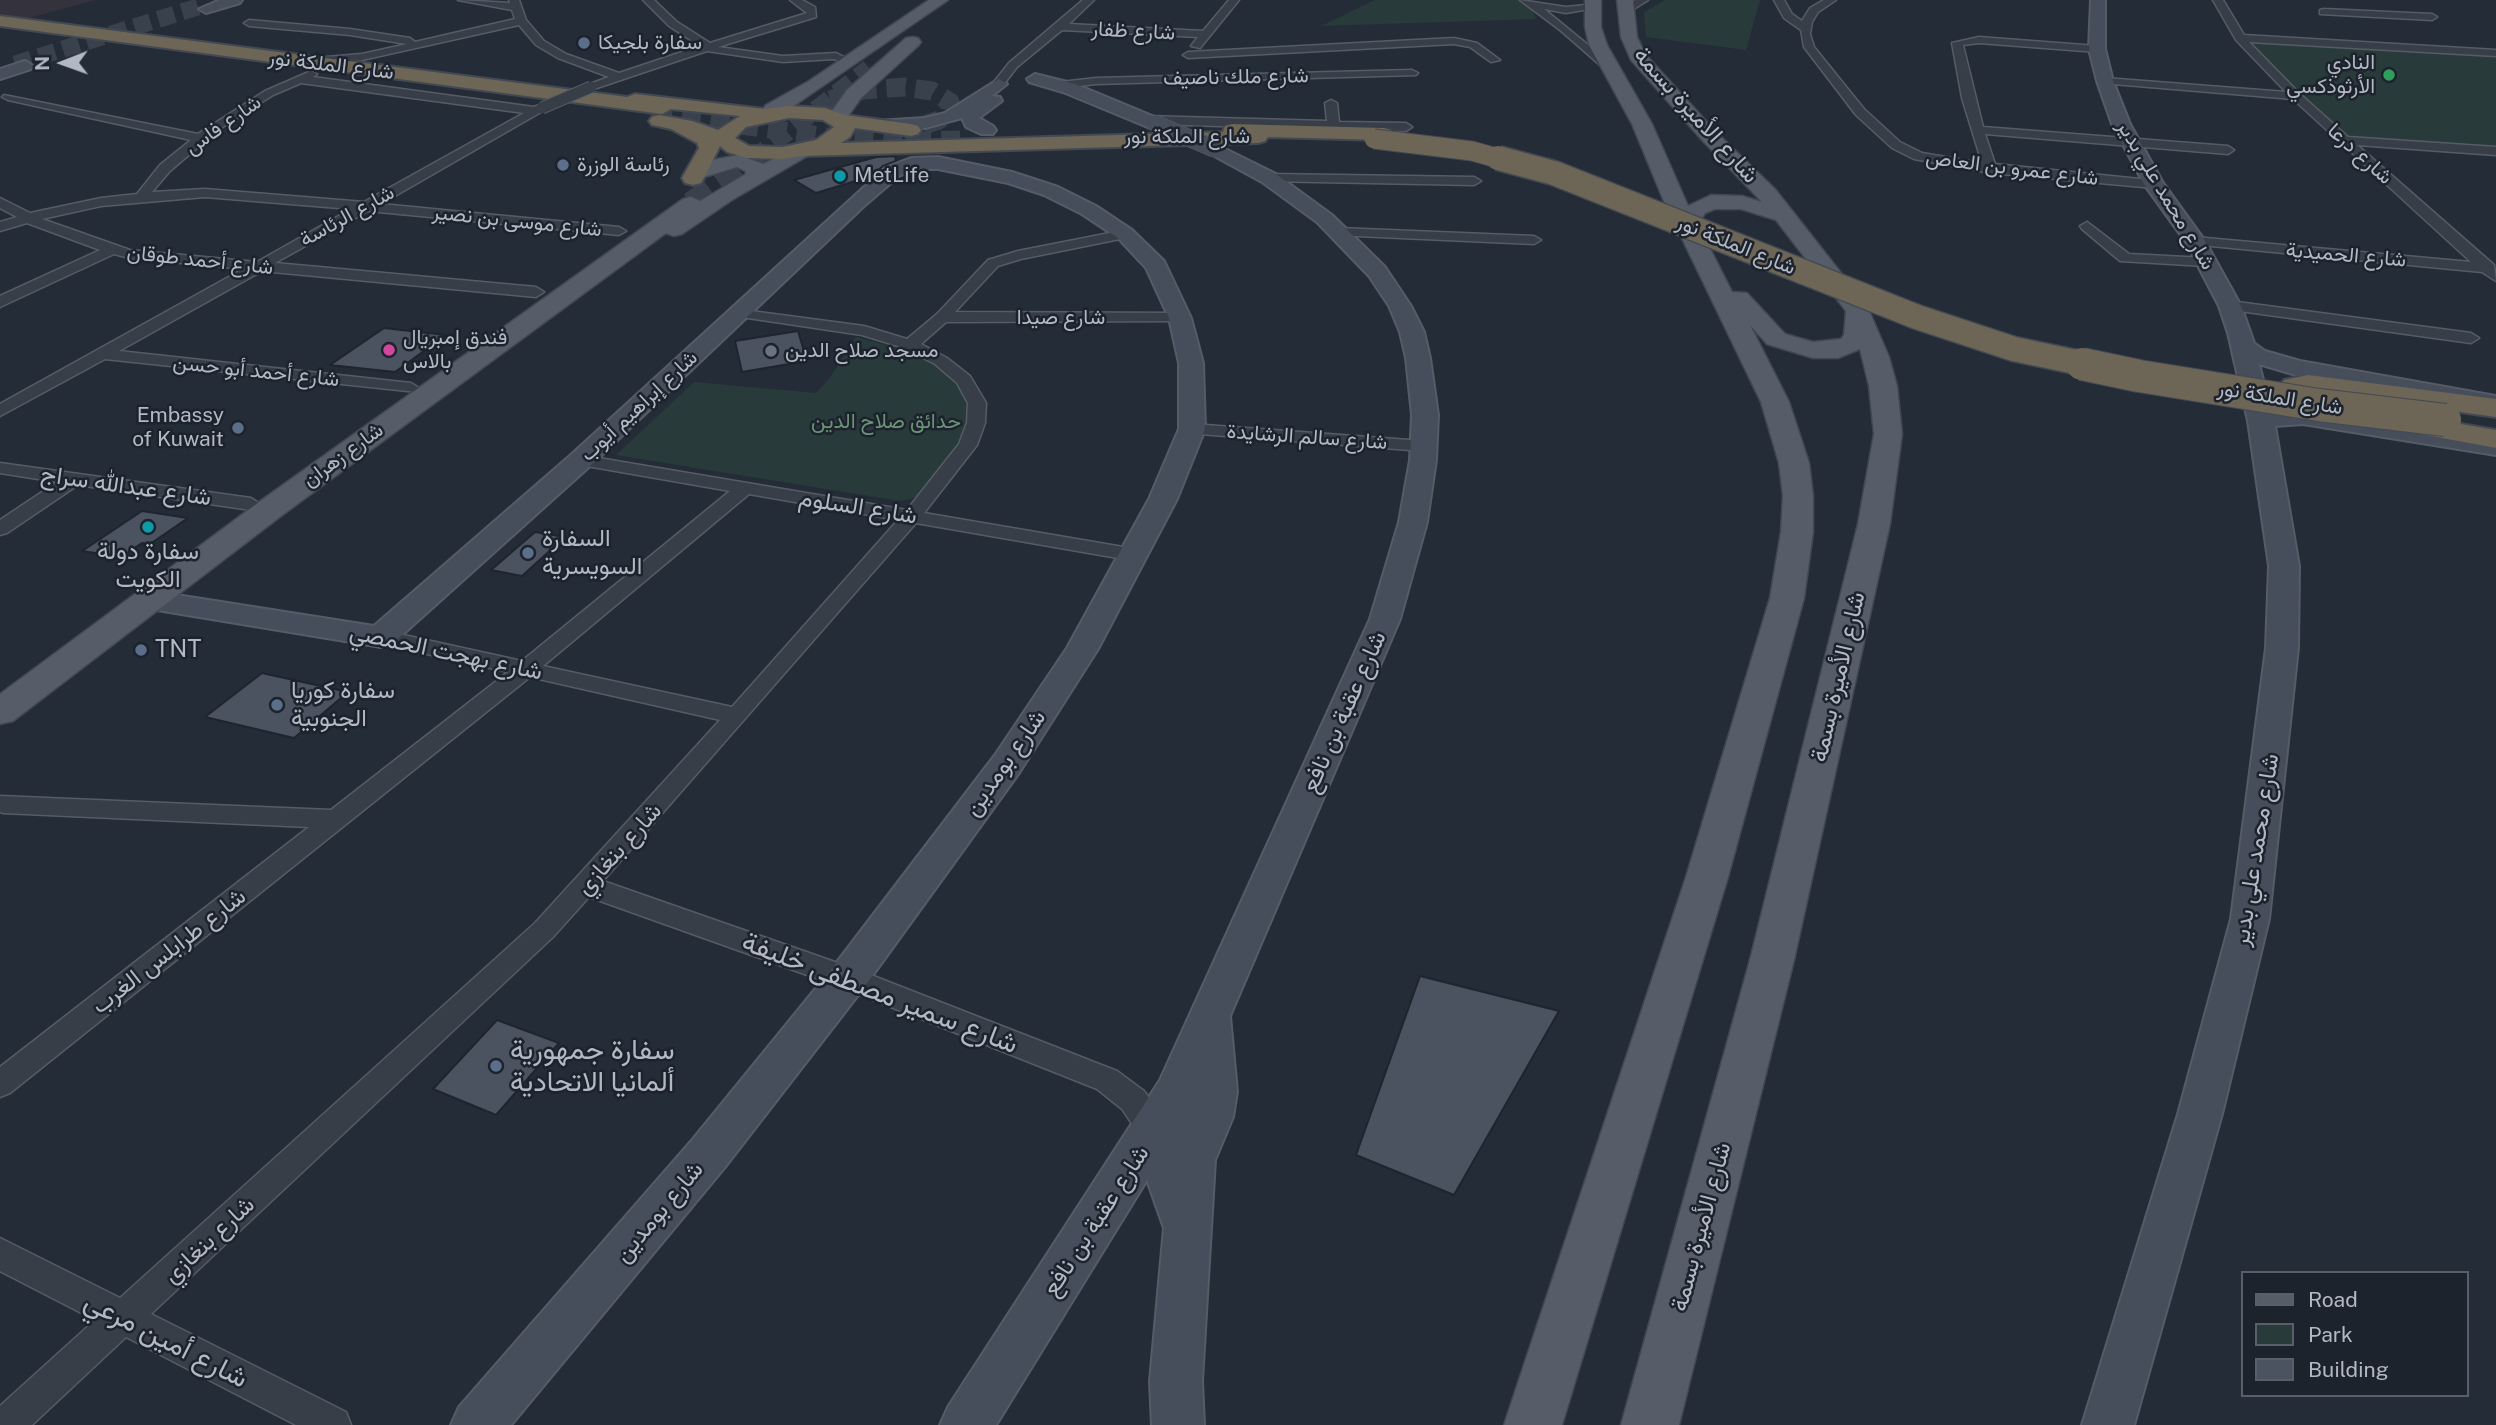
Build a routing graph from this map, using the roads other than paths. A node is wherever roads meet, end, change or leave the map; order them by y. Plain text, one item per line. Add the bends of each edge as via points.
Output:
1 (220, 0) edge
2 (235, 0) edge
3 (463, 0) edge
4 (648, 0) edge
5 (795, 0) edge
6 (1088, 0) edge
7 (1234, 0) edge
8 (1779, 0) edge
9 (1831, 0) edge
10 (2098, 0) edge
11 (2218, 0) edge
12 (947, 2) edge
13 (1527, 2) edge
14 (1616, 3) edge
15 (515, 4) edge
16 (2324, 12) dead end
17 (2382, 15) junction
18 (2432, 17) dead end
19 (0, 21) edge
20 (521, 22) junction
21 (249, 23) dead end
22 (1060, 27) junction
23 (0, 28) edge
24 (1805, 28) junction
25 (2402, 28) dead end
26 (1205, 34) junction
27 (2412, 35) dead end
28 (2240, 38) junction
29 (420, 42) junction
30 (871, 45) junction
31 (706, 47) junction
32 (2097, 49) junction
33 (2431, 49) junction
34 (2496, 53) edge
35 (1188, 55) junction
36 (816, 57) junction
37 (1026, 57) junction
38 (1495, 60) dead end
39 (858, 65) junction
40 (13, 66) tunnel mouth
41 (358, 67) junction
42 (1611, 69) junction
43 (307, 70) junction
44 (379, 71) junction
45 (0, 74) edge
46 (1412, 74) dead end
47 (618, 76) junction
48 (1167, 79) junction
49 (2105, 81) junction
50 (1061, 85) junction
51 (1018, 86) junction
52 (809, 89) junction
53 (854, 94) junction
54 (1085, 96) junction
55 (2296, 96) junction
56 (8, 97) dead end
57 (1331, 103) dead end
58 (703, 107) junction
59 (539, 110) junction
60 (767, 115) junction
61 (666, 117) junction
62 (839, 119) junction
63 (1151, 122) junction
64 (1333, 125) junction
65 (1978, 130) junction
66 (1257, 133) junction
67 (1388, 133) junction
68 (976, 134) junction
69 (200, 138) junction
70 (2345, 140) junction
71 (725, 141) junction
72 (889, 144) junction
73 (2131, 144) junction
74 (804, 150) junction
75 (2228, 150) dead end
76 (2496, 151) edge
77 (1990, 169) junction
78 (697, 175) junction
79 (757, 176) junction
80 (1269, 178) junction
81 (1474, 181) dead end
82 (2154, 184) junction
83 (141, 197) junction
84 (0, 202) edge
85 (685, 202) tunnel mouth
86 (366, 206) junction
87 (1786, 216) junction
88 (28, 218) junction
89 (1688, 224) junction
90 (2087, 226) dead end
91 (0, 228) edge
92 (619, 231) junction
93 (1339, 232) junction
94 (1125, 234) junction
95 (1534, 240) dead end
96 (2195, 241) junction
97 (111, 250) junction
98 (2205, 262) junction
99 (1708, 263) junction
100 (258, 266) junction
101 (2493, 271) edge
102 (0, 302) edge
103 (536, 302) junction
104 (2230, 306) junction
105 (1858, 311) junction
106 (741, 312) junction
107 (942, 317) junction
108 (1180, 318) junction
109 (2471, 338) dead end
110 (910, 345) junction
111 (2244, 347) junction
112 (102, 354) junction
113 (411, 388) junction
114 (2319, 404) junction
115 (2496, 406) edge
116 (0, 411) edge
117 (2448, 411) junction
118 (2496, 418) edge
119 (2261, 421) junction
120 (2496, 428) edge
121 (1192, 429) junction
122 (2496, 439) edge
123 (1423, 446) junction
124 (2496, 447) edge
125 (582, 460) junction
126 (0, 468) edge
127 (75, 478) junction
128 (744, 489) junction
129 (251, 504) junction
130 (913, 515) junction
131 (0, 529) edge
132 (1135, 555) junction
133 (152, 600) junction
134 (381, 637) junction
135 (526, 669) junction
136 (0, 685) edge
137 (0, 712) edge
138 (737, 716) junction
139 (3, 804) dead end
140 (337, 818) junction
141 (587, 886) junction
142 (848, 978) junction
143 (1211, 1017) junction
144 (0, 1084) edge
145 (1165, 1110) junction
146 (1192, 1160) junction
147 (1185, 1230) junction
148 (0, 1254) edge
149 (124, 1318) junction
150 (1171, 1410) edge
151 (6, 1425) edge
152 (332, 1425) edge
153 (477, 1425) edge
154 (966, 1425) edge
155 (1533, 1425) edge
156 (1650, 1425) edge
157 (2108, 1425) edge

1 - 2 street via 202,8
3 - 15 street
4 - 31 street
5 - 31 street, شارع الرئاسة via 811,9 812,15
6 - 22 street
7 - 26 street
8 - 24 street via 1788,16
9 - 24 street via 1814,10
10 - 32 street, شارع محمد علي بدير
11 - 28 street, شارع درعا
12 - 30 main road
12 - 39 main road
12 - 53 main road via 937,21
13 - 14 street via 1561,10
13 - 42 street
14 - 42 main road, شارع الأميرة بسمة via 1595,36
14 - 87 main road, شارع الأميرة بسمة via 1643,64
15 - 20 street
16 - 17 street
17 - 18 street
17 - 25 street
19 - 43 highway, شارع الملكة نور
20 - 29 street
20 - 47 street via 555,53
21 - 29 street
22 - 26 street, شارع ظفار
22 - 37 street
23 - 43 highway, شارع الملكة نور
24 - 77 street, شارع عمرو بن العاص via 1814,55 1888,140 1930,159
26 - 35 street
27 - 33 street
28 - 33 street
28 - 55 street, شارع درعا
29 - 41 street
30 - 36 street
30 - 39 main road
31 - 36 street via 757,57
31 - 47 street, شارع الرئاسة
32 - 49 street, شارع محمد علي بدير
32 - 65 street via 1979,40 1957,43
33 - 34 street
35 - 38 street via 1454,41 1473,45
35 - 48 street
36 - 39 street via 841,57
37 - 51 street
37 - 51 street via 1006,72
39 - 52 main road
40 - 45 street
41 - 43 highway, شارع الملكة نور
41 - 44 highway, شارع الملكة نور
41 - 61 highway via 382,83
42 - 89 main road, شارع الأميرة بسمة via 1632,103
43 - 59 street
43 - 69 street, شارع فاس
44 - 58 highway
44 - 61 highway, شارع الملكة نور
46 - 48 street, شارع ملك ناصيف
47 - 59 street, شارع الرئاسة, bridge
48 - 50 street, شارع ملك ناصيف
49 - 55 street
49 - 73 street, شارع محمد علي بدير
50 - 51 street, شارع عقبة بن نافع
50 - 54 street, شارع عقبة بن نافع
51 - 54 street, شارع عقبة بن نافع
51 - 68 street via 971,115
51 - 72 street via 951,117 925,123
52 - 53 main road via 804,102 817,105
52 - 58 highway
52 - 60 main road
53 - 62 main road
54 - 63 street, شارع عقبة بن نافع
55 - 70 street, شارع درعا
56 - 69 street
57 - 64 street
58 - 60 highway
58 - 61 highway via 724,114 722,120 712,124
59 - 86 street, شارع الرئاسة
60 - 62 highway via 808,112
60 - 71 highway via 730,128
61 - 71 highway
61 - 78 highway via 706,140 710,148
62 - 72 highway
62 - 74 highway via 845,126 843,133
63 - 64 street
63 - 80 street, شارع عقبة بن نافع, bridge
64 - 67 street
65 - 73 street
65 - 77 street
66 - 67 highway, شارع الملكة نور
66 - 68 highway, شارع الملكة نور
66 - 72 highway
67 - 114 highway, شارع الملكة نور, bridge via 1554,173 1917,317 2014,349 2139,376
67 - 117 highway, شارع الملكة نور, bridge via 1493,149 1563,169 1931,313 2000,335 2094,357 2294,386 2318,383
68 - 72 highway, شارع الملكة نور
69 - 83 street, شارع فاس
70 - 76 street
70 - 101 street, شارع درعا
71 - 74 highway via 747,152
71 - 78 main road
72 - 74 highway via 890,165 883,160
72 - 94 street, شارع بومدين via 915,163 1012,178 1071,201
72 - 106 street, شارع إبراهيم أيوب
73 - 75 street
73 - 82 street, شارع محمد علي بدير
74 - 79 main road
77 - 82 street, شارع عمرو بن العاص
78 - 79 main road via 719,164 739,162 755,167
78 - 92 main road
79 - 103 main road via 564,304
80 - 81 street
80 - 93 street, شارع عقبة بن نافع
82 - 96 street, شارع محمد علي بدير
83 - 86 street, شارع موسى بن نصير via 225,194
83 - 88 street, شارع موسى بن نصير
84 - 88 street, شارع أحمد طوقان
85 - 103 main road, شارع زهران
86 - 92 street, شارع موسى بن نصير
86 - 100 street, شارع الرئاسة
87 - 89 main road via 1742,203 1711,202 1697,209
87 - 105 main road, شارع الأميرة بسمة
88 - 91 street, شارع موسى بن نصير
88 - 97 street, شارع أحمد طوقان
89 - 99 main road, شارع الأميرة بسمة
90 - 98 street via 2125,258
92 - 103 main road
93 - 95 street
93 - 123 street, شارع عقبة بن نافع via 1386,285 1412,332 1423,391
94 - 107 street via 993,263
94 - 108 street, شارع بومدين via 1160,271
96 - 98 street, شارع محمد علي بدير
96 - 101 street, شارع الحميدية
97 - 100 street, شارع أحمد طوقان
97 - 102 street
98 - 104 street, شارع محمد علي بدير
99 - 105 main road via 1771,334 1801,349 1828,351 1850,345 1857,335
99 - 155 main road, شارع الأميرة بسمة via 1775,402 1794,463 1798,496 1795,562 1707,877
100 - 103 street, شارع أحمد طوقان
100 - 112 street, شارع الرئاسة
103 - 113 main road, شارع زهران
103 - 133 main road, شارع زهران
104 - 109 street
104 - 111 street, شارع محمد علي بدير
105 - 156 main road, شارع الأميرة بسمة via 1876,357 1887,407 1885,462 1874,524 1772,960
106 - 110 street, شارع بنغازي via 839,325
106 - 125 street, شارع إبراهيم أيوب
107 - 108 street, شارع صيدا
107 - 110 street
108 - 121 street, شارع بومدين via 1191,363
110 - 130 street, شارع بنغازي via 964,380 977,413 968,445
111 - 115 street, شارع الملكة نور via 2296,368
111 - 119 street, شارع محمد علي بدير
112 - 113 street, شارع أحمد أبو حسن
112 - 116 street, شارع الرئاسة
113 - 129 main road, شارع زهران
114 - 117 highway, شارع الملكة نور, bridge
114 - 122 highway, bridge
115 - 117 highway
117 - 118 highway, شارع الملكة نور
117 - 120 highway, شارع الملكة نور
119 - 124 street, شارع الملكة نور via 2313,417
119 - 157 street, شارع محمد علي بدير via 2284,566 2282,648 2250,919 2200,1114
121 - 123 street, شارع سالم الرشايدة
121 - 132 street, شارع بومدين
123 - 143 street, شارع عقبة بن نافع via 1413,522 1385,619
125 - 128 street, شارع السلوم
125 - 134 street, شارع إبراهيم أيوب
126 - 127 street, شارع عبدالله سراج
127 - 129 street, شارع عبدالله سراج
127 - 131 street
128 - 130 street, شارع السلوم
128 - 135 street, شارع طرابلس الغرب
129 - 136 main road, شارع زهران
130 - 132 street, شارع السلوم
130 - 138 street, شارع بنغازي
132 - 142 street, شارع بومدين via 1082,649 1007,764
133 - 134 street, شارع بهجت الحمصي
133 - 137 main road, شارع زهران
134 - 135 street, شارع بهجت الحمصي
135 - 138 street, شارع بهجت الحمصي
135 - 140 street, شارع طرابلس الغرب
138 - 141 street, شارع بنغازي
139 - 140 street
140 - 144 street, شارع طرابلس الغرب
141 - 142 street, شارع سمير مصطفى خليفة
141 - 149 street, شارع بنغازي
142 - 145 street, شارع سمير مصطفى خليفة via 1107,1080 1133,1100
142 - 153 street, شارع بومدين via 709,1153
143 - 145 street, شارع عقبة بن نافع
143 - 146 street via 1215,1092 1211,1117
145 - 146 street
145 - 147 street
145 - 154 street, شارع عقبة بن نافع
146 - 147 street
147 - 150 street
148 - 149 street, شارع أمين مرعي
149 - 151 street, شارع بنغازي
149 - 152 street, شارع أمين مرعي

